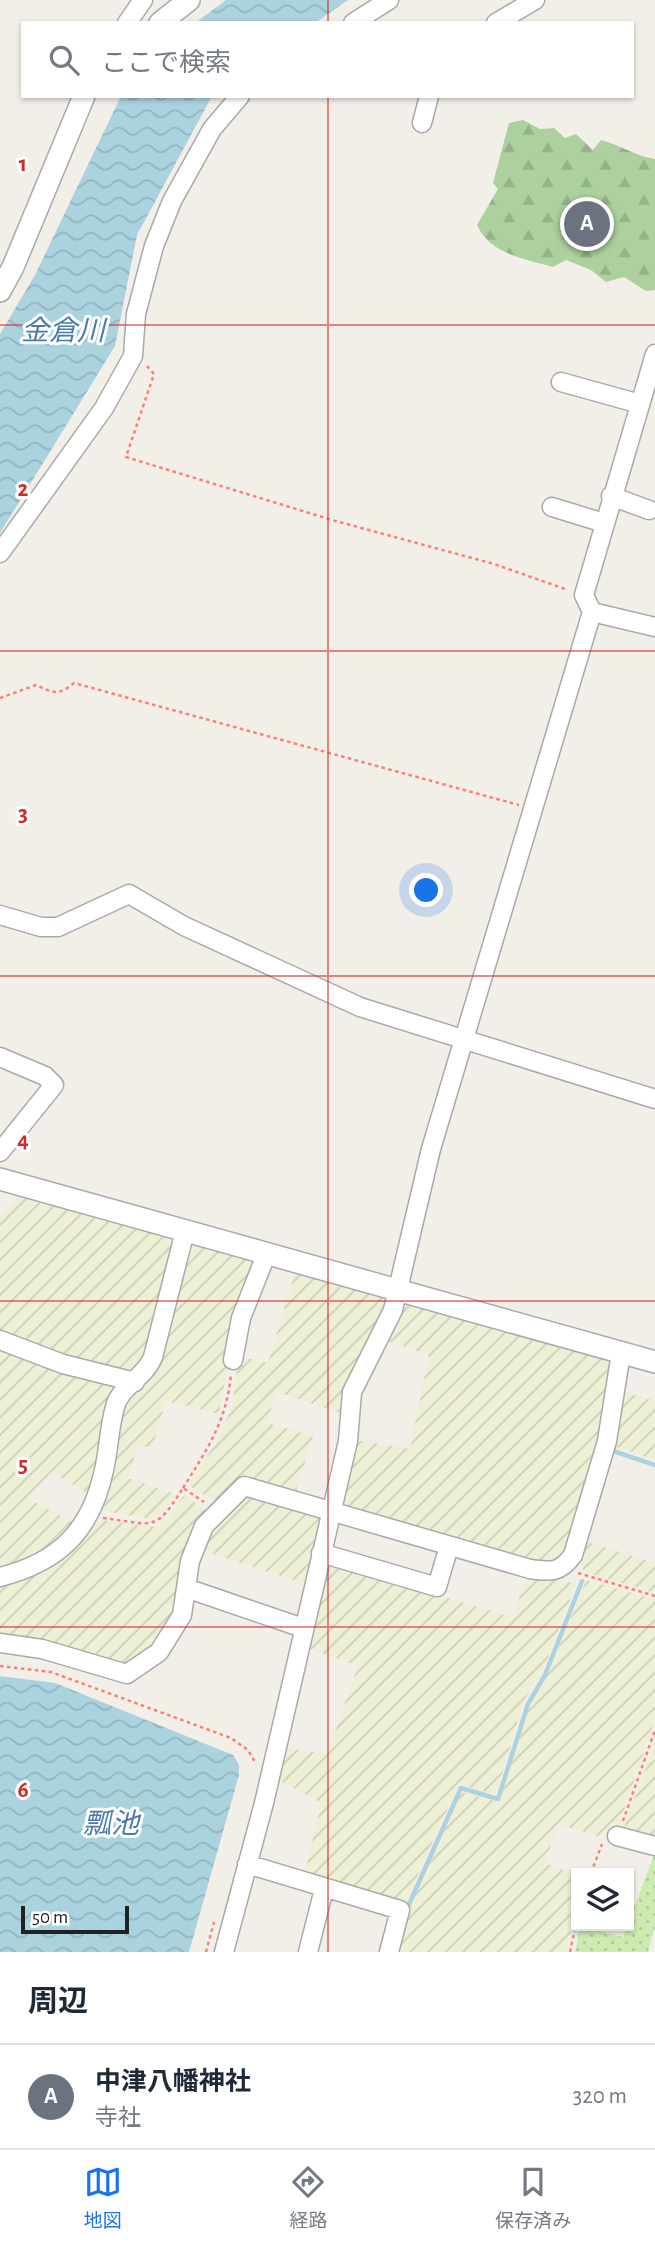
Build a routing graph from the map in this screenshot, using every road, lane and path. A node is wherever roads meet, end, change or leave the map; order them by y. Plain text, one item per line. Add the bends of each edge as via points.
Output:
1 (143, 0) edge
2 (189, 0) edge
3 (389, 0) edge
4 (535, 0) edge
5 (128, 21) edge
6 (163, 21) edge
7 (356, 21) edge
8 (499, 21) edge
9 (84, 98) edge
10 (238, 98) edge
11 (428, 98) edge
12 (422, 123) dead end
13 (0, 291) edge
14 (655, 354) edge
15 (133, 356) junction
16 (561, 382) dead end
17 (640, 404) junction
18 (611, 496) junction
19 (552, 507) dead end
20 (649, 510) dead end
21 (604, 523) junction
22 (0, 553) edge
23 (584, 595) junction
24 (592, 612) junction
25 (655, 626) edge
26 (0, 698) edge
27 (534, 809) junction
28 (0, 915) edge
29 (464, 1041) junction
30 (0, 1057) edge
31 (655, 1099) edge
32 (0, 1152) edge
33 (0, 1180) edge
34 (185, 1231) junction
35 (267, 1255) junction
36 (398, 1290) junction
37 (0, 1340) edge
38 (621, 1353) junction
39 (233, 1360) joint
40 (655, 1362) edge
41 (135, 1382) junction
42 (183, 1488) junction
43 (219, 1511) junction
44 (330, 1512) junction
45 (89, 1516) junction
46 (449, 1546) junction
47 (321, 1553) junction
48 (565, 1567) junction
49 (0, 1577) edge
50 (186, 1588) junction
51 (655, 1596) edge
52 (303, 1628) junction
53 (0, 1643) edge
54 (0, 1666) edge
55 (655, 1730) edge
56 (257, 1765) dead end
57 (617, 1836) junction
58 (655, 1846) edge
59 (247, 1864) junction
60 (593, 1868) edge
61 (324, 1889) junction
62 (217, 1912) dead end
63 (574, 1931) edge
64 (206, 1952) edge
65 (224, 1952) edge
66 (308, 1952) edge
67 (388, 1952) edge
68 (570, 1952) edge

1 - 5 street
2 - 6 street
3 - 7 street
4 - 8 street
9 - 13 street
10 - 15 street via 212,129 172,201 136,314
11 - 12 street
14 - 17 street
15 - 22 street via 104,408
15 - 23 path via 154,374 126,457 494,564
16 - 17 street
17 - 18 street
18 - 20 street
18 - 21 street
19 - 21 street
21 - 23 street
23 - 24 street
24 - 25 street
24 - 27 street
26 - 27 path via 36,685 63,693 74,683
27 - 29 street
28 - 29 street via 58,927 129,894 184,926 360,1007
29 - 31 street
29 - 36 street via 431,1150
30 - 32 street via 45,1076 54,1085
33 - 34 street
34 - 35 street
34 - 41 street via 153,1357
35 - 36 street
35 - 39 street via 241,1318
36 - 38 street
36 - 44 street via 393,1310 352,1392 348,1441
37 - 41 street via 63,1364
38 - 40 street
38 - 48 street via 607,1441 573,1555
39 - 42 path via 229,1405
41 - 45 street via 115,1405 104,1471
42 - 43 path
42 - 45 path via 164,1518 152,1524
43 - 44 street via 244,1486
43 - 50 street via 204,1526 190,1561
44 - 46 street
44 - 47 street
45 - 49 street via 50,1559 30,1570
46 - 47 street via 437,1587
46 - 48 street via 530,1569 554,1572
47 - 52 street
48 - 51 path
50 - 52 street
50 - 53 street via 182,1615 159,1652 127,1674
52 - 59 street
54 - 56 path via 51,1672 231,1738 248,1750
55 - 57 path
57 - 58 street
57 - 60 path via 604,1840
59 - 61 street
59 - 65 street
61 - 66 street
61 - 67 street via 400,1910
62 - 64 path
63 - 68 path

